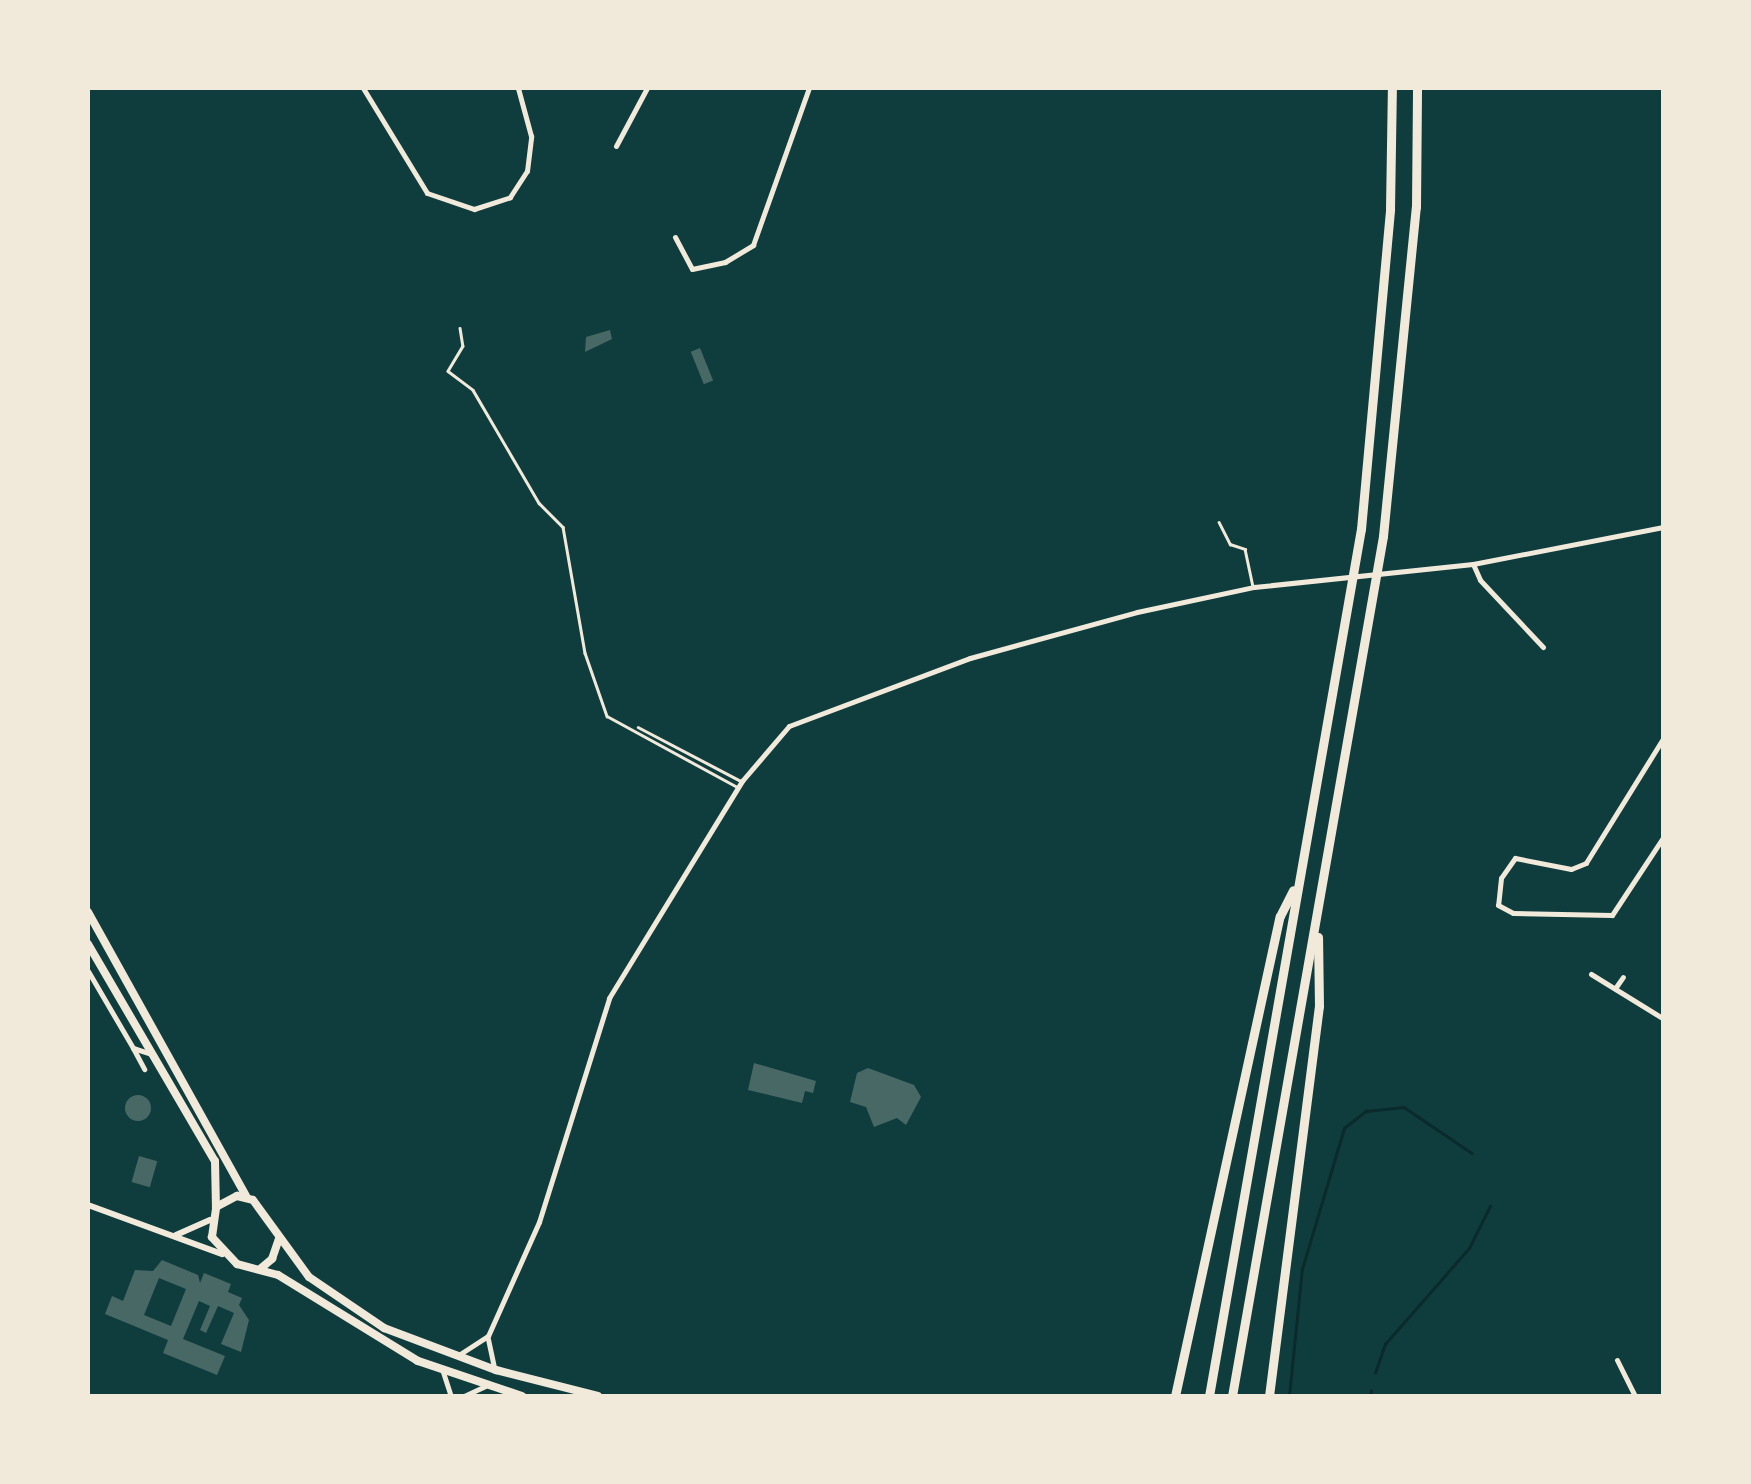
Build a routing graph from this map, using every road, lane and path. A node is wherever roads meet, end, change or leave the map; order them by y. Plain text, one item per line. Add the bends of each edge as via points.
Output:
1 (363, 88) edge
2 (518, 88) edge
3 (647, 88) edge
4 (809, 88) edge
5 (1392, 88) edge
6 (1418, 88) edge
7 (616, 146) dead end
8 (676, 237) dead end
9 (460, 328) dead end
10 (1219, 522) dead end
11 (1664, 527) edge
12 (1473, 564) junction
13 (1254, 587) junction
14 (1543, 647) dead end
15 (638, 728) dead end
16 (1664, 737) edge
17 (740, 784) junction
18 (1664, 836) edge
19 (1299, 878) junction
20 (88, 912) edge
21 (1318, 921) junction
22 (88, 944) edge
23 (88, 971) edge
24 (1591, 974) dead end
25 (1623, 977) dead end
26 (1616, 988) junction
27 (1664, 1020) edge
28 (133, 1048) junction
29 (154, 1056) junction
30 (144, 1069) dead end
31 (246, 1197) junction
32 (88, 1205) edge
33 (216, 1207) junction
34 (210, 1220) junction
35 (175, 1236) junction
36 (279, 1238) junction
37 (222, 1254) junction
38 (260, 1270) junction
39 (488, 1336) junction
40 (454, 1357) junction
41 (1618, 1360) dead end
42 (496, 1370) junction
43 (443, 1372) junction
44 (485, 1386) junction
45 (451, 1396) edge
46 (464, 1396) edge
47 (522, 1396) edge
48 (598, 1396) edge
49 (1175, 1396) edge
50 (1209, 1396) edge
51 (1232, 1396) edge
52 (1269, 1396) edge
53 (1635, 1396) edge

1 - 2 street via 428,193 474,209 510,196 528,171 531,136
3 - 7 street
4 - 8 street via 752,245 726,262 692,269
5 - 19 highway via 1390,210 1361,529
6 - 21 highway via 1416,207 1393,459
9 - 17 lane via 463,346 448,371 473,390 539,503 562,527 585,654 607,716
10 - 13 lane via 1230,544 1245,549
11 - 12 street
12 - 13 street
12 - 14 street
13 - 17 street via 970,658 823,710 790,726
15 - 17 lane
16 - 18 street via 1586,862 1571,870 1515,858 1502,878 1498,905 1513,912 1612,915
17 - 39 street via 597,1022 575,1120
19 - 49 highway via 1280,916
19 - 50 highway
20 - 31 highway
21 - 51 highway
21 - 52 highway via 1319,1006
22 - 29 highway
23 - 28 street
24 - 26 street
25 - 26 street
26 - 27 street
28 - 29 street
28 - 30 street
29 - 33 highway via 215,1161
31 - 33 highway
31 - 36 highway
32 - 35 main road
33 - 34 highway
34 - 35 main road
34 - 37 highway
35 - 37 main road
36 - 38 highway
36 - 40 highway via 340,1302
37 - 38 highway
38 - 43 highway via 386,1346
39 - 40 street
39 - 42 street
40 - 42 highway
41 - 53 street
42 - 48 highway
43 - 44 highway
43 - 45 street
44 - 46 street
44 - 47 highway

